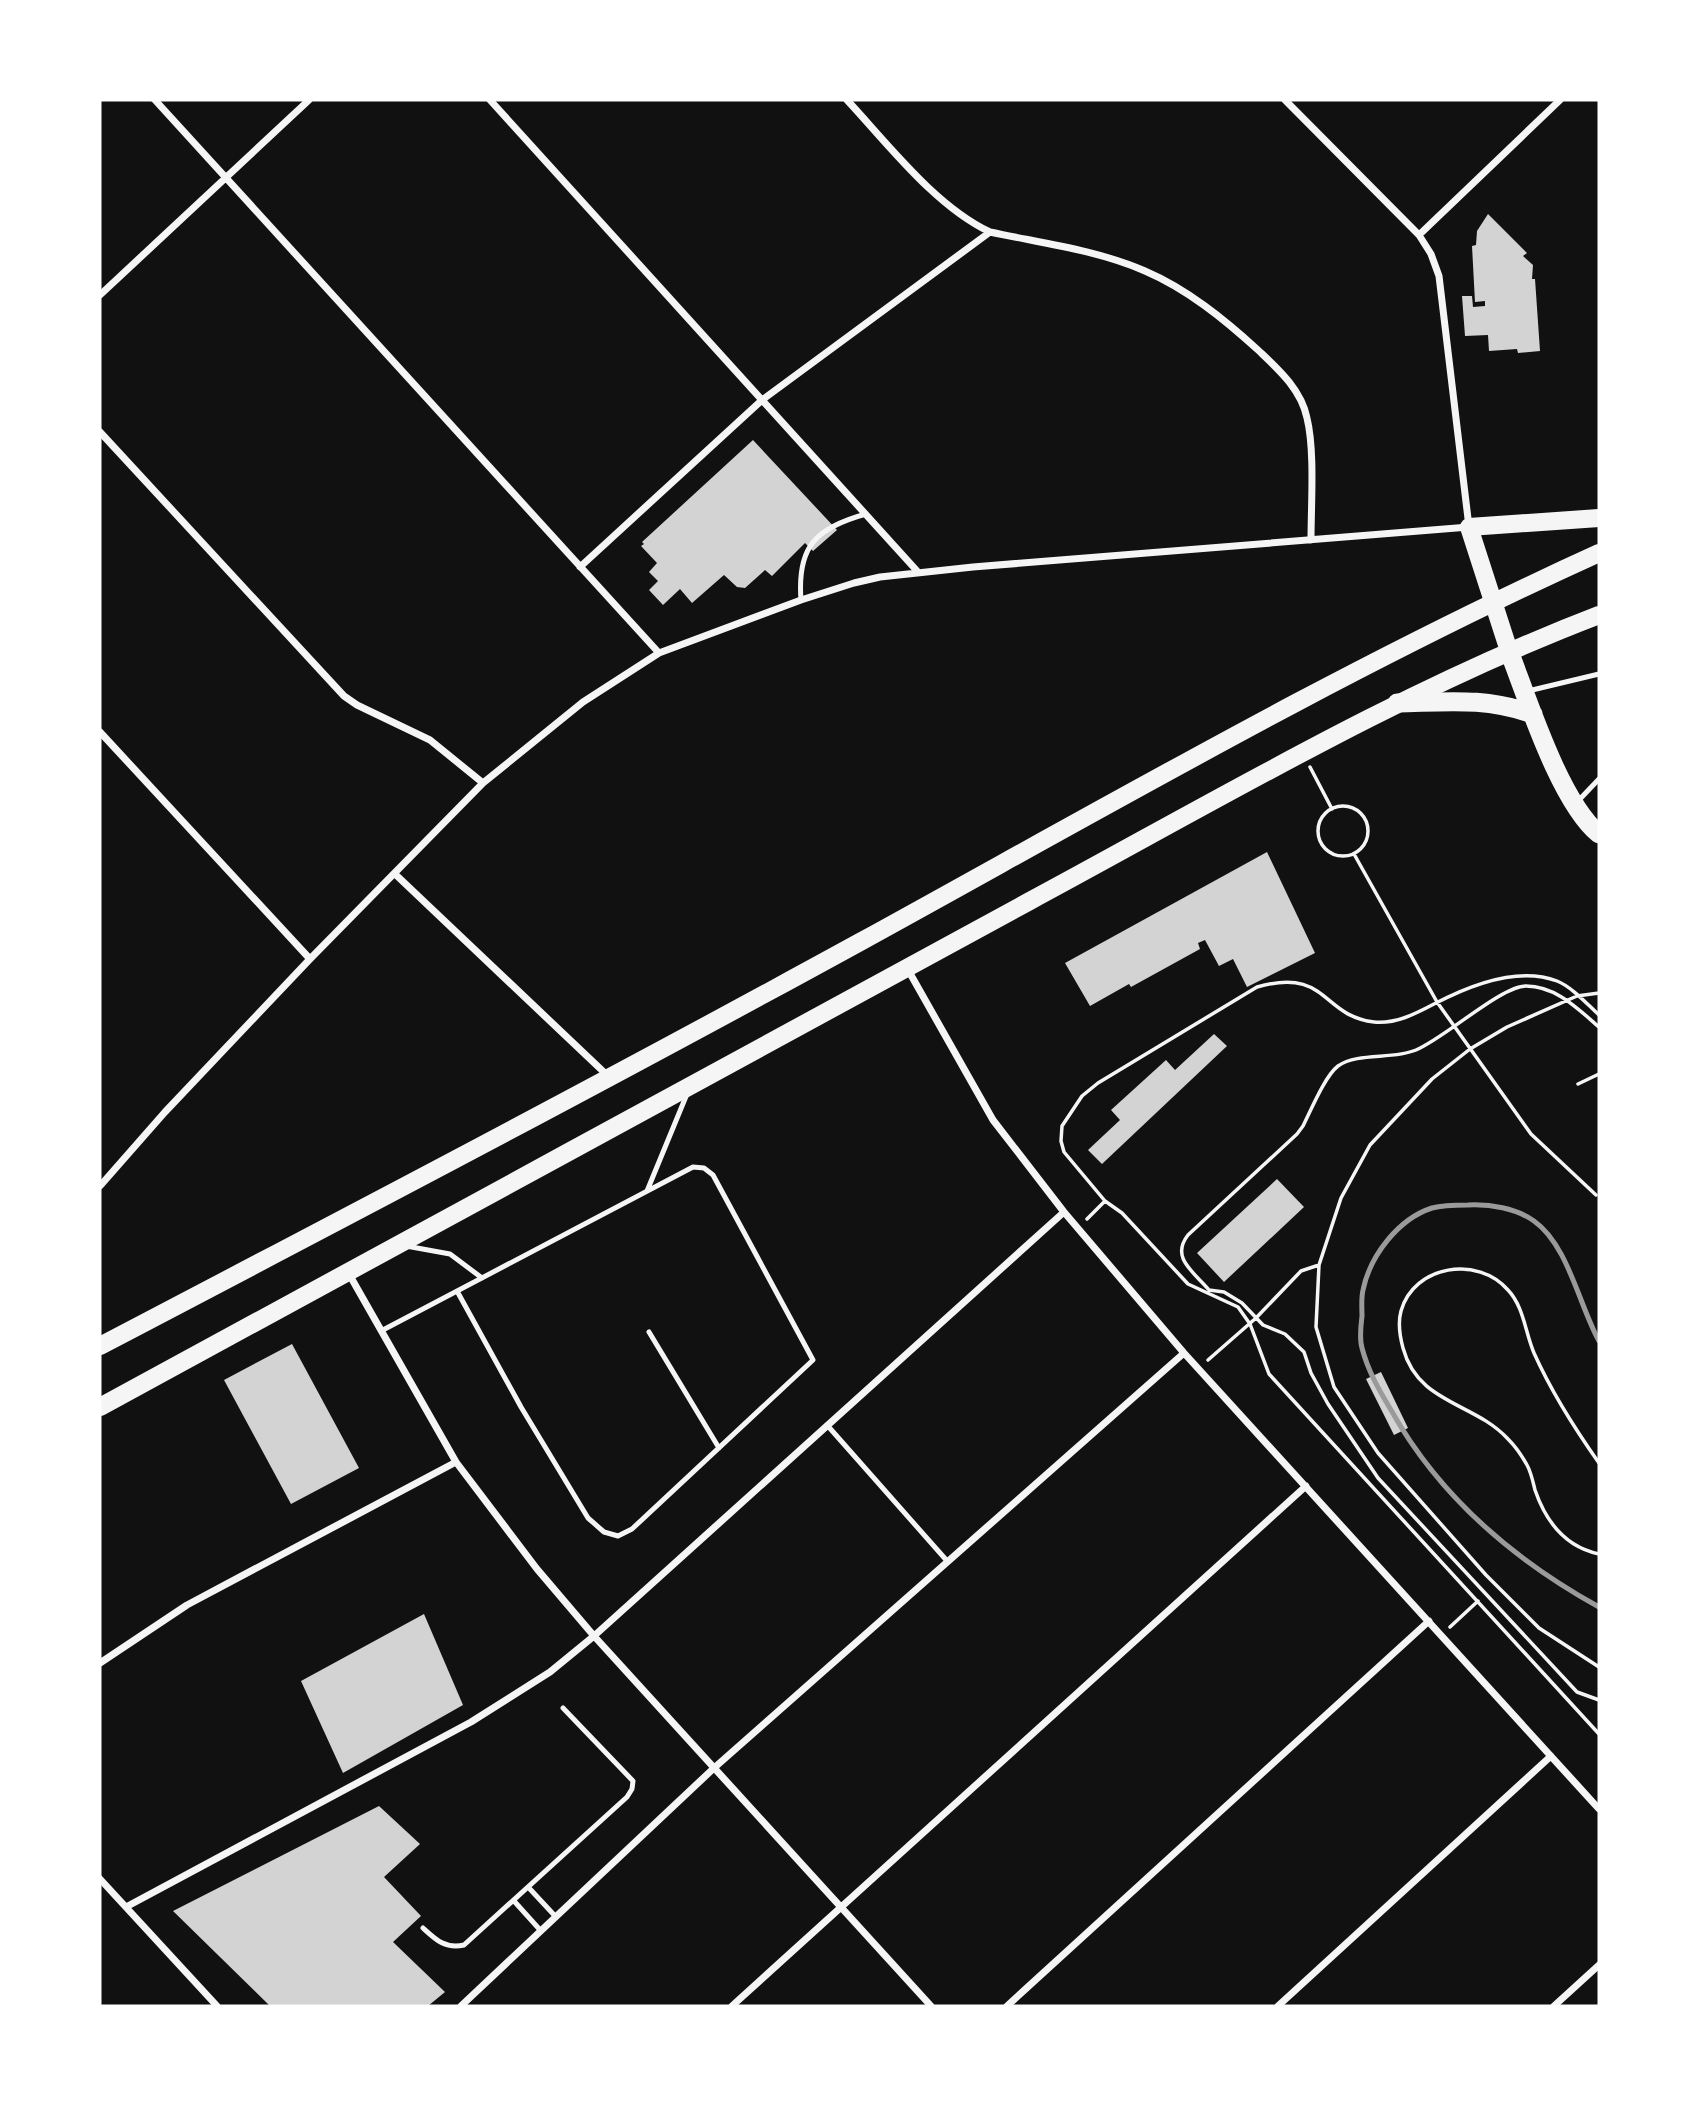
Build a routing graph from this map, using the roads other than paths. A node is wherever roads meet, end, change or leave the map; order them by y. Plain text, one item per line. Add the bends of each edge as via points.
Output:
1 (156, 100) edge
2 (309, 100) edge
3 (490, 100) edge
4 (847, 100) edge
5 (1285, 100) edge
6 (1560, 100) edge
7 (226, 177) junction
8 (990, 232) junction
9 (1419, 236) junction
10 (100, 295) edge
11 (762, 400) junction
12 (100, 432) edge
13 (866, 514) junction
14 (1599, 518) edge
15 (1469, 527) junction
16 (1311, 540) junction
17 (1599, 554) edge
18 (580, 567) junction
19 (918, 572) junction
20 (801, 600) junction
21 (1492, 603) junction
22 (1599, 617) edge
23 (1509, 651) junction
24 (659, 653) junction
25 (1599, 674) edge
26 (1524, 692) junction
27 (1397, 703) junction
28 (1533, 714) junction
29 (100, 732) edge
30 (1599, 779) edge
31 (483, 783) junction
32 (1574, 804) junction
33 (1599, 834) edge
34 (394, 874) junction
35 (310, 959) junction
36 (907, 967) junction
37 (611, 1079) junction
38 (691, 1086) junction
39 (100, 1186) edge
40 (647, 1191) junction
41 (1064, 1212) junction
42 (400, 1245) junction
43 (348, 1273) junction
44 (481, 1278) junction
45 (457, 1291) junction
46 (381, 1331) junction
47 (649, 1332) dead end
48 (100, 1346) edge
49 (1184, 1353) junction
50 (100, 1408) edge
51 (827, 1425) junction
52 (719, 1448) junction
53 (456, 1462) junction
54 (1306, 1486) junction
55 (948, 1562) junction
56 (1429, 1621) junction
57 (594, 1636) junction
58 (100, 1663) edge
59 (563, 1708) dead end
60 (1551, 1756) junction
61 (714, 1768) junction
62 (1599, 1809) edge
63 (100, 1879) edge
64 (528, 1888) junction
65 (514, 1902) junction
66 (126, 1907) junction
67 (841, 1908) junction
68 (556, 1917) junction
69 (423, 1928) dead end
70 (541, 1931) junction
71 (1599, 1965) edge
72 (217, 2006) edge
73 (461, 2006) edge
74 (732, 2006) edge
75 (931, 2006) edge
76 (1007, 2006) edge
77 (1279, 2006) edge
78 (1554, 2006) edge

1 - 7 street
2 - 7 street
3 - 11 street
4 - 8 street via 961,215
5 - 9 street
6 - 9 street
7 - 10 street
7 - 18 street
8 - 11 street
8 - 16 street via 1144,270 1202,303 1275,366 1300,398 1307,418
9 - 15 street via 1439,276
11 - 13 street
11 - 18 street
12 - 31 street via 345,696 430,740
13 - 19 street
13 - 20 lane via 841,521 808,547 799,575
14 - 15 main road
15 - 16 street
15 - 21 main road
16 - 19 street
17 - 21 main road
18 - 24 street
19 - 20 street via 854,583
20 - 24 street
21 - 23 main road
21 - 37 main road via 1338,680
22 - 23 main road
23 - 26 highway
23 - 27 main road
24 - 31 street via 583,702
25 - 26 lane
26 - 28 highway
27 - 28 highway via 1478,701
27 - 36 main road
28 - 32 highway
29 - 35 street
30 - 32 lane
31 - 34 street
32 - 33 highway
34 - 35 street
34 - 37 street
35 - 39 street
36 - 38 main road
36 - 41 street via 993,1120
37 - 48 main road
38 - 40 lane
38 - 42 main road
40 - 44 lane
40 - 52 lane via 693,1167 713,1175 813,1360
41 - 49 street
41 - 51 street
42 - 43 main road
42 - 44 lane via 450,1254
43 - 46 street
43 - 50 main road
44 - 45 lane
45 - 46 lane
45 - 52 lane via 588,1518 604,1532 618,1536 632,1529
46 - 53 street
47 - 52 lane
49 - 54 street
49 - 55 street
51 - 55 lane
51 - 57 street
53 - 57 street via 537,1570
53 - 58 street via 187,1605
54 - 56 street
54 - 67 street
55 - 61 street
56 - 60 street
56 - 76 street
57 - 61 street
57 - 66 street via 550,1672 471,1722
59 - 64 lane via 632,1781 632,1789
60 - 62 street
60 - 77 street
61 - 67 street
61 - 68 street
63 - 66 street
64 - 65 lane
64 - 68 lane
65 - 69 lane via 464,1945 441,1944
65 - 70 lane
66 - 72 street
67 - 74 street
67 - 75 street
68 - 70 street
70 - 73 street
71 - 78 street

